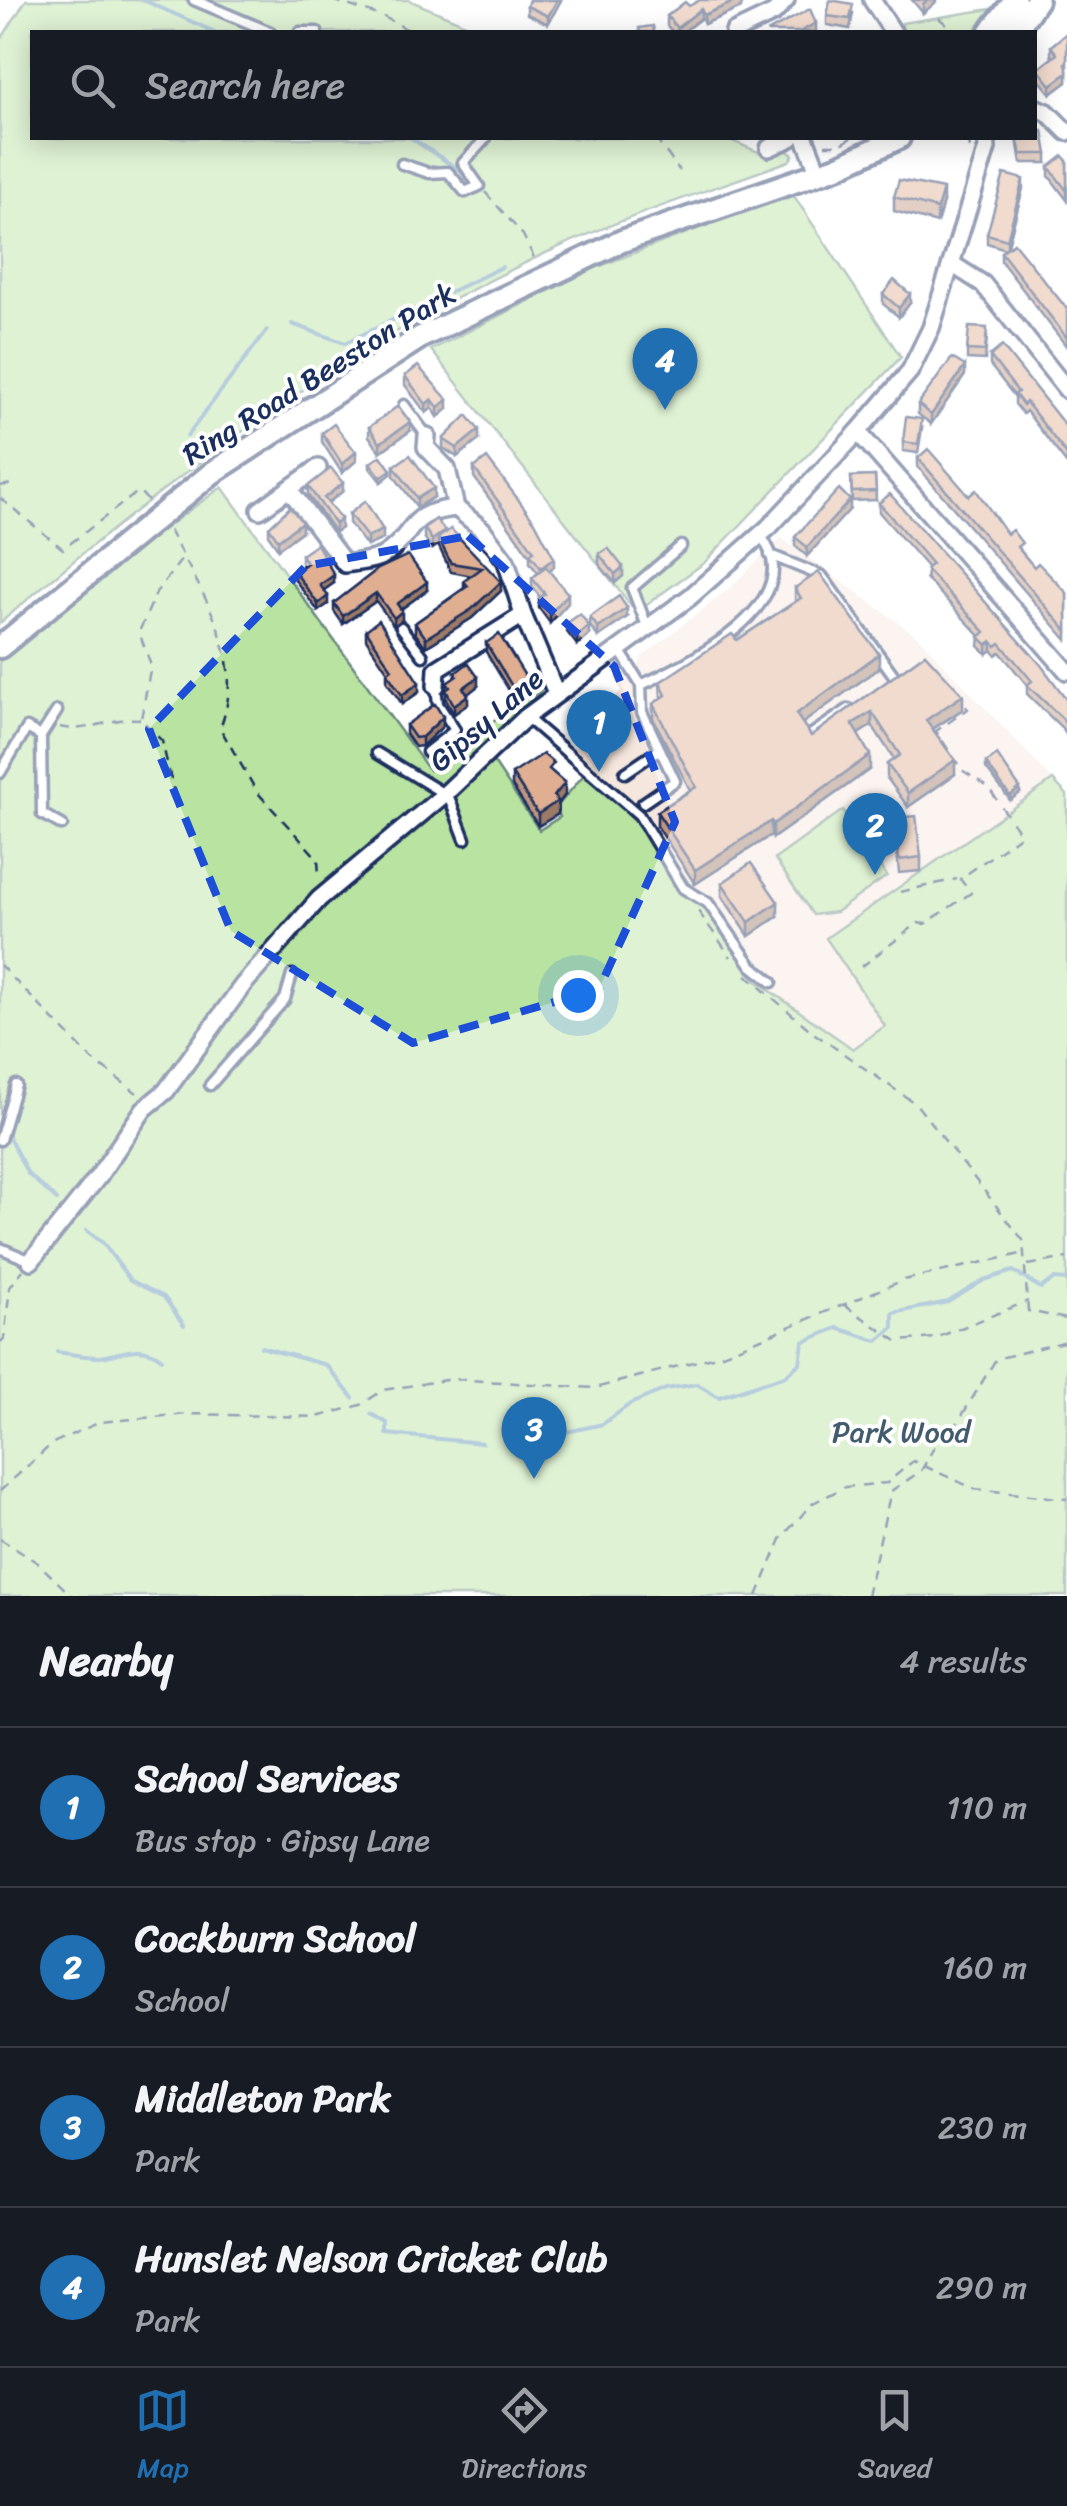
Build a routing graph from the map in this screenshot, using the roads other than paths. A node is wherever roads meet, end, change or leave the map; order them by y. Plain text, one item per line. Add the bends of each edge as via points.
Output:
1 (194, 0) edge
2 (786, 0) edge
3 (872, 0) edge
4 (1015, 0) edge
5 (1037, 0) edge
6 (265, 30) edge
7 (738, 30) edge
8 (892, 30) edge
9 (992, 30) edge
10 (1016, 30) edge
11 (1037, 109) edge
12 (1066, 127) edge
13 (484, 140) edge
14 (787, 140) edge
15 (806, 140) edge
16 (861, 140) edge
17 (896, 140) edge
18 (986, 140) edge
19 (769, 148) dead end
20 (402, 164) dead end
21 (818, 170) junction
22 (952, 264) junction
23 (1067, 390) edge
24 (404, 405) dead end
25 (858, 432) junction
26 (423, 445) joint
27 (318, 468) dead end
28 (289, 489) junction
29 (456, 508) junction
30 (260, 510) dead end
31 (760, 535) junction
32 (681, 546) dead end
33 (770, 555) junction
34 (522, 614) junction
35 (401, 627) dead end
36 (649, 630) junction
37 (0, 646) edge
38 (620, 651) junction
39 (423, 656) joint
40 (908, 668) edge
41 (1067, 672) edge
42 (437, 677) junction
43 (895, 677) junction
44 (641, 685) junction
45 (881, 687) edge
46 (556, 693) junction
47 (854, 706) edge
48 (58, 711) dead end
49 (526, 717) junction
50 (812, 734) edge
51 (41, 736) junction
52 (659, 750) junction
53 (427, 752) dead end
54 (377, 753) dead end
55 (0, 773) edge
56 (624, 773) dead end
57 (444, 794) junction
58 (643, 803) dead end
59 (62, 826) dead end
60 (465, 839) dead end
61 (292, 974) dead end
62 (772, 982) dead end
63 (210, 1085) dead end
64 (16, 1086) dead end
65 (1, 1135) edge
66 (0, 1248) edge
67 (31, 1261) joint

1 - 6 lane
2 - 7 street
3 - 8 street
4 - 9 street
5 - 10 street
11 - 12 street
13 - 20 lane via 464,163 478,186 465,192 448,172 430,174
14 - 19 street
15 - 21 street
16 - 21 street, Ring Road Beeston Park
17 - 21 street, Ring Road Beeston Park
18 - 22 street, Gipsy Lane
21 - 37 street, Ring Road Beeston Park via 622,240 421,337 212,474
22 - 23 street via 983,284
22 - 25 street, Gipsy Lane via 910,371
24 - 26 lane
25 - 31 street, Gipsy Lane
25 - 41 street
26 - 29 street via 447,469
27 - 28 street
28 - 29 street via 345,564 384,556 430,511
28 - 30 street
29 - 34 street via 506,561
31 - 33 lane
31 - 36 street, Gipsy Lane
32 - 36 lane via 632,588
33 - 43 lane via 822,576
33 - 44 lane via 765,598 748,620 696,658
34 - 42 street
34 - 46 street
35 - 39 lane
36 - 38 street, Gipsy Lane
38 - 44 lane
38 - 46 street, Gipsy Lane
39 - 42 street
40 - 43 lane
42 - 53 lane via 438,704 456,730
43 - 45 lane
44 - 52 lane via 642,712
46 - 49 street, Gipsy Lane
47 - 50 lane
48 - 51 lane
49 - 57 street, Gipsy Lane
49 - 62 lane via 639,815 683,888 708,903 752,966
51 - 55 lane via 27,728
51 - 59 lane via 42,814
52 - 56 lane
52 - 58 lane via 675,781
54 - 57 lane
57 - 60 lane
57 - 67 street, Gipsy Lane via 320,899 243,986
61 - 63 lane via 284,999
64 - 65 lane
66 - 67 lane

